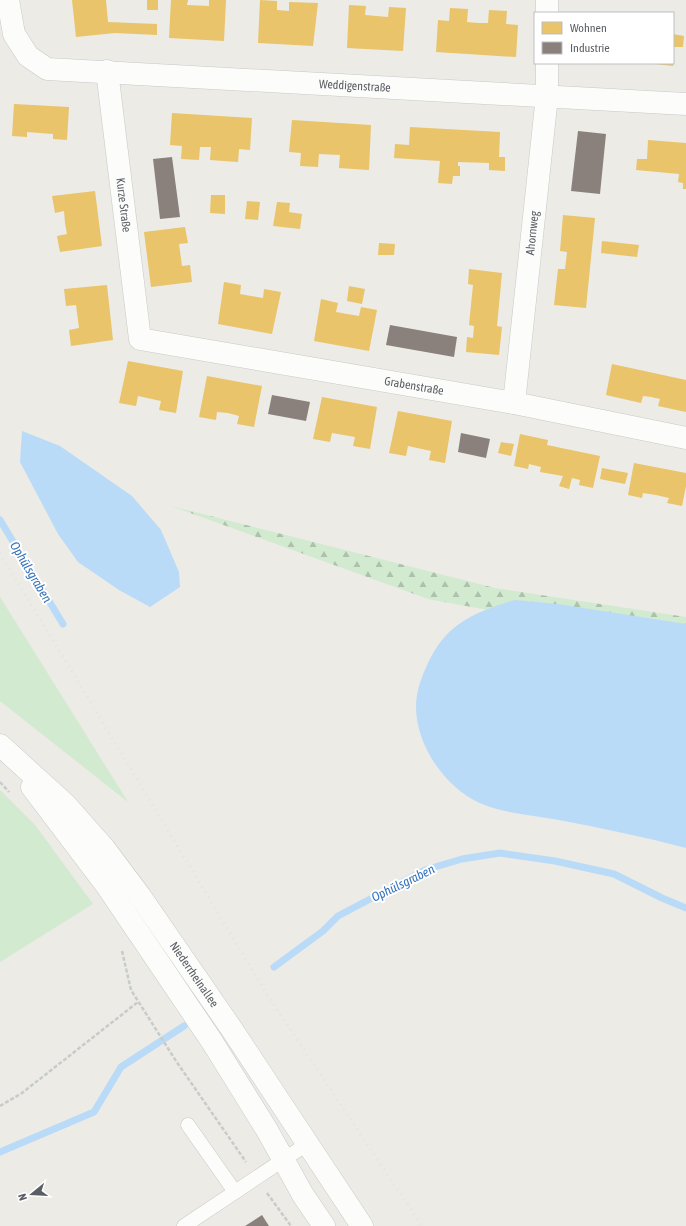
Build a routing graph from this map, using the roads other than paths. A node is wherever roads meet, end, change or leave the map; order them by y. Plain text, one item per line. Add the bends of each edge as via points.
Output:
1 (8, 0) edge
2 (547, 0) edge
3 (547, 12) edge
4 (547, 64) edge
5 (107, 71) junction
6 (547, 96) junction
7 (686, 104) edge
8 (140, 339) joint
9 (514, 403) junction
10 (686, 438) edge
11 (0, 745) edge
12 (188, 1125) dead end
13 (307, 1144) junction
14 (284, 1159) junction
15 (234, 1192) junction
16 (184, 1226) edge
17 (324, 1226) edge
18 (362, 1226) edge

1 - 5 street, Weddigenstraße via 14,34 28,56 47,69
2 - 3 street
4 - 6 street, Ahornweg
5 - 6 street, Weddigenstraße
5 - 8 street, Kurze Straße
6 - 7 street, Weddigenstraße
6 - 9 street, Ahornweg
8 - 9 street, Grabenstraße
9 - 10 street, Grabenstraße
11 - 13 street, Niederrheinallee via 66,805 104,848 191,970
11 - 14 street, Niederrheinallee via 107,886 215,1047
12 - 15 lane
13 - 14 lane
13 - 18 street, Niederrheinallee
14 - 15 lane
14 - 17 street, Niederrheinallee via 303,1196
15 - 16 lane

